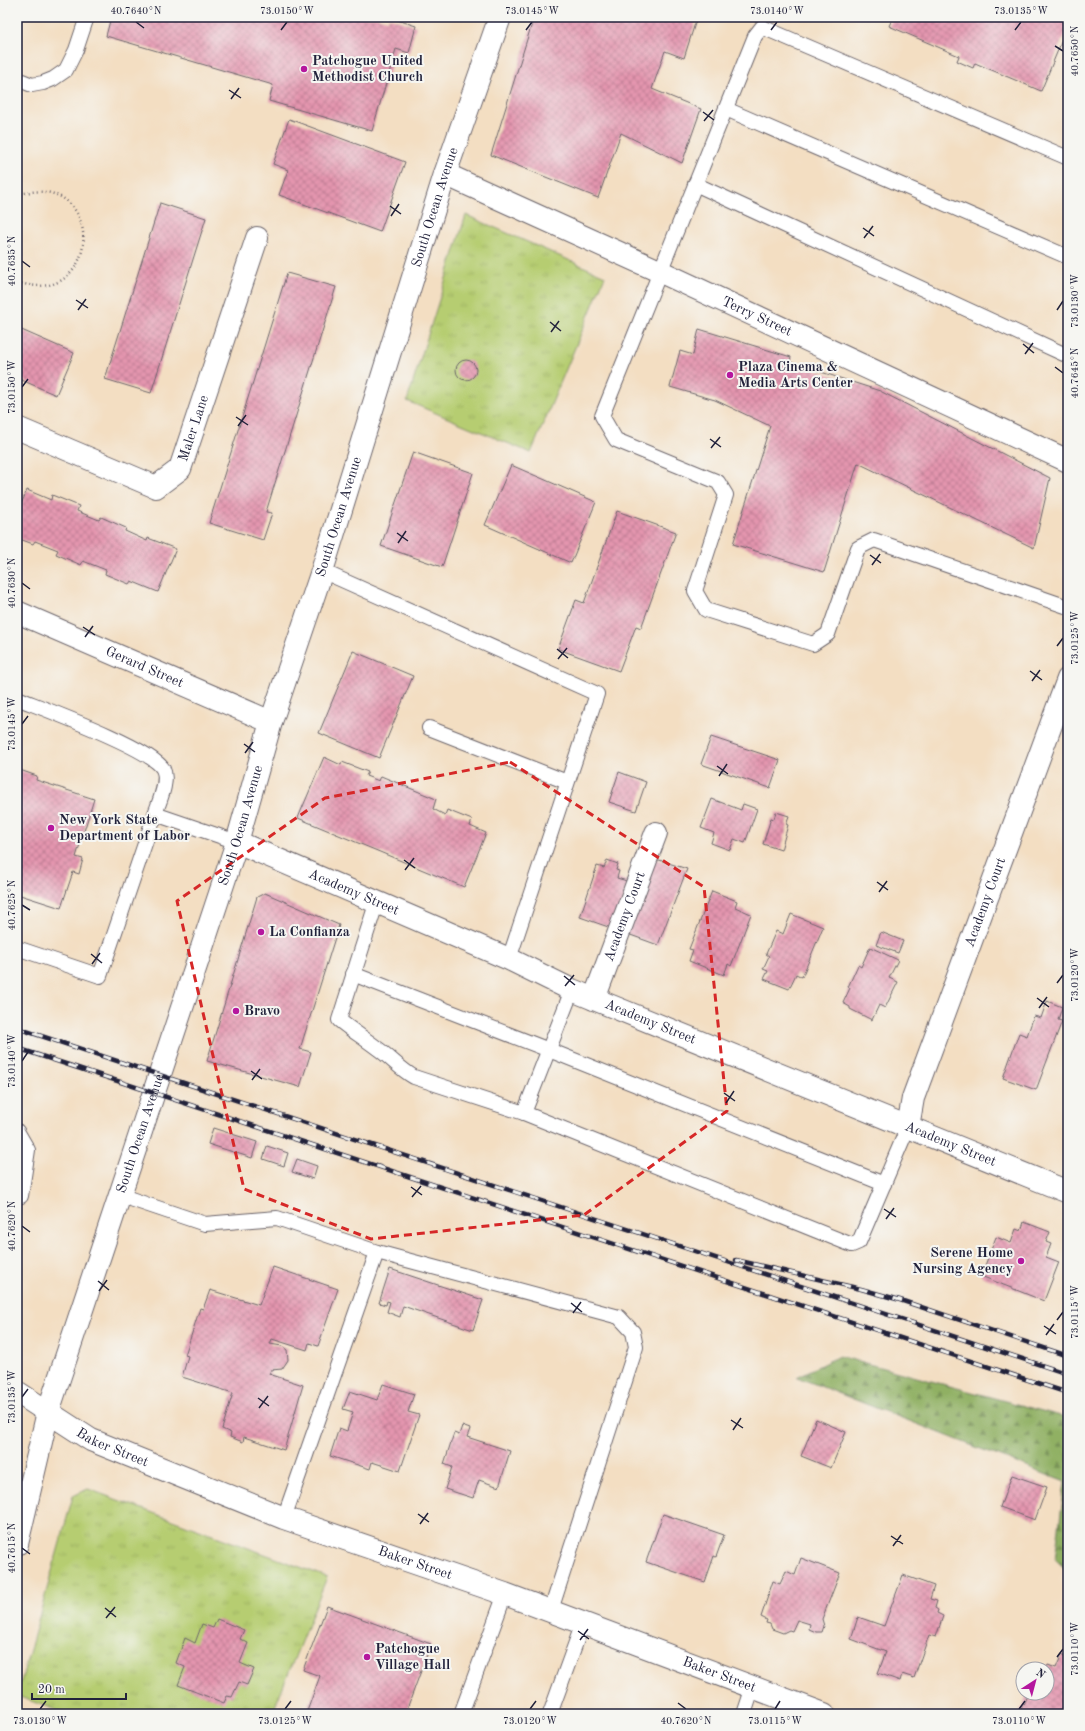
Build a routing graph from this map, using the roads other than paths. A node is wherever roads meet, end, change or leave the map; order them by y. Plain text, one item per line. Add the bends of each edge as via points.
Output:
1 (87, 17) edge
2 (500, 17) edge
3 (17, 79) edge
4 (726, 109) junction
5 (1067, 155) edge
6 (445, 174) junction
7 (695, 184) junction
8 (257, 238) dead end
9 (1068, 257) edge
10 (660, 271) junction
11 (1068, 356) edge
12 (17, 428) edge
13 (1068, 461) edge
14 (322, 571) junction
15 (1068, 607) edge
16 (17, 612) edge
17 (1068, 679) edge
18 (17, 698) edge
19 (271, 722) junction
20 (430, 728) dead end
21 (567, 782) junction
22 (156, 814) junction
23 (656, 833) dead end
24 (237, 842) junction
25 (377, 901) junction
26 (17, 948) edge
27 (509, 959) junction
28 (354, 974) junction
29 (572, 990) junction
30 (594, 999) junction
31 (549, 1050) junction
32 (524, 1113) junction
33 (908, 1127) junction
34 (17, 1131) edge
35 (884, 1184) junction
36 (1068, 1192) edge
37 (119, 1194) junction
38 (18, 1199) edge
39 (377, 1252) junction
40 (17, 1392) edge
41 (48, 1412) junction
42 (284, 1518) junction
43 (17, 1544) edge
44 (505, 1594) junction
45 (550, 1610) junction
46 (583, 1623) junction
47 (753, 1687) junction
48 (818, 1713) edge
49 (461, 1714) edge
50 (550, 1714) edge
51 (744, 1714) edge

1 - 3 lane via 66,70 43,83 32,85
2 - 6 street, South Ocean Avenue
4 - 5 lane via 755,36 762,27
4 - 7 lane
4 - 9 lane
6 - 10 street, Terry Street
6 - 14 street, South Ocean Avenue
7 - 10 lane
7 - 11 lane
8 - 12 street, Maler Lane via 180,469 156,487
10 - 13 street, Terry Street
10 - 15 lane via 602,416 616,440 718,482 726,495 695,591 706,610 813,644 828,634 858,548 874,540
14 - 19 street, South Ocean Avenue
14 - 21 lane via 597,694
16 - 19 street, Gerard Street
17 - 33 street, Academy Court via 913,1098
18 - 22 lane via 129,745 150,758 163,769 165,780
19 - 24 street, South Ocean Avenue
20 - 21 lane
21 - 27 lane
22 - 24 lane
22 - 26 lane via 100,976
23 - 30 street, Academy Court
24 - 25 street, Academy Street
24 - 37 street, South Ocean Avenue
25 - 27 street, Academy Street
25 - 28 lane
27 - 29 street, Academy Street
28 - 31 lane
28 - 32 lane via 339,1020 355,1034 390,1057 414,1077
29 - 30 street, Academy Street
29 - 31 lane
30 - 33 street, Academy Street
31 - 32 lane
31 - 35 lane
32 - 35 lane via 852,1245 859,1242
33 - 35 lane
33 - 36 street, Academy Street
34 - 38 lane via 28,1150
37 - 39 lane via 205,1224 276,1218
37 - 41 street, South Ocean Avenue
39 - 42 lane
39 - 45 lane via 620,1317 633,1332 636,1347
40 - 41 street, Baker Street
41 - 42 street, Baker Street via 91,1440
41 - 43 street, South Ocean Avenue
42 - 44 street, Baker Street
44 - 45 street, Baker Street
44 - 49 lane
45 - 46 street, Baker Street
46 - 47 street, Baker Street
46 - 50 lane
47 - 48 street, Baker Street
47 - 51 lane

